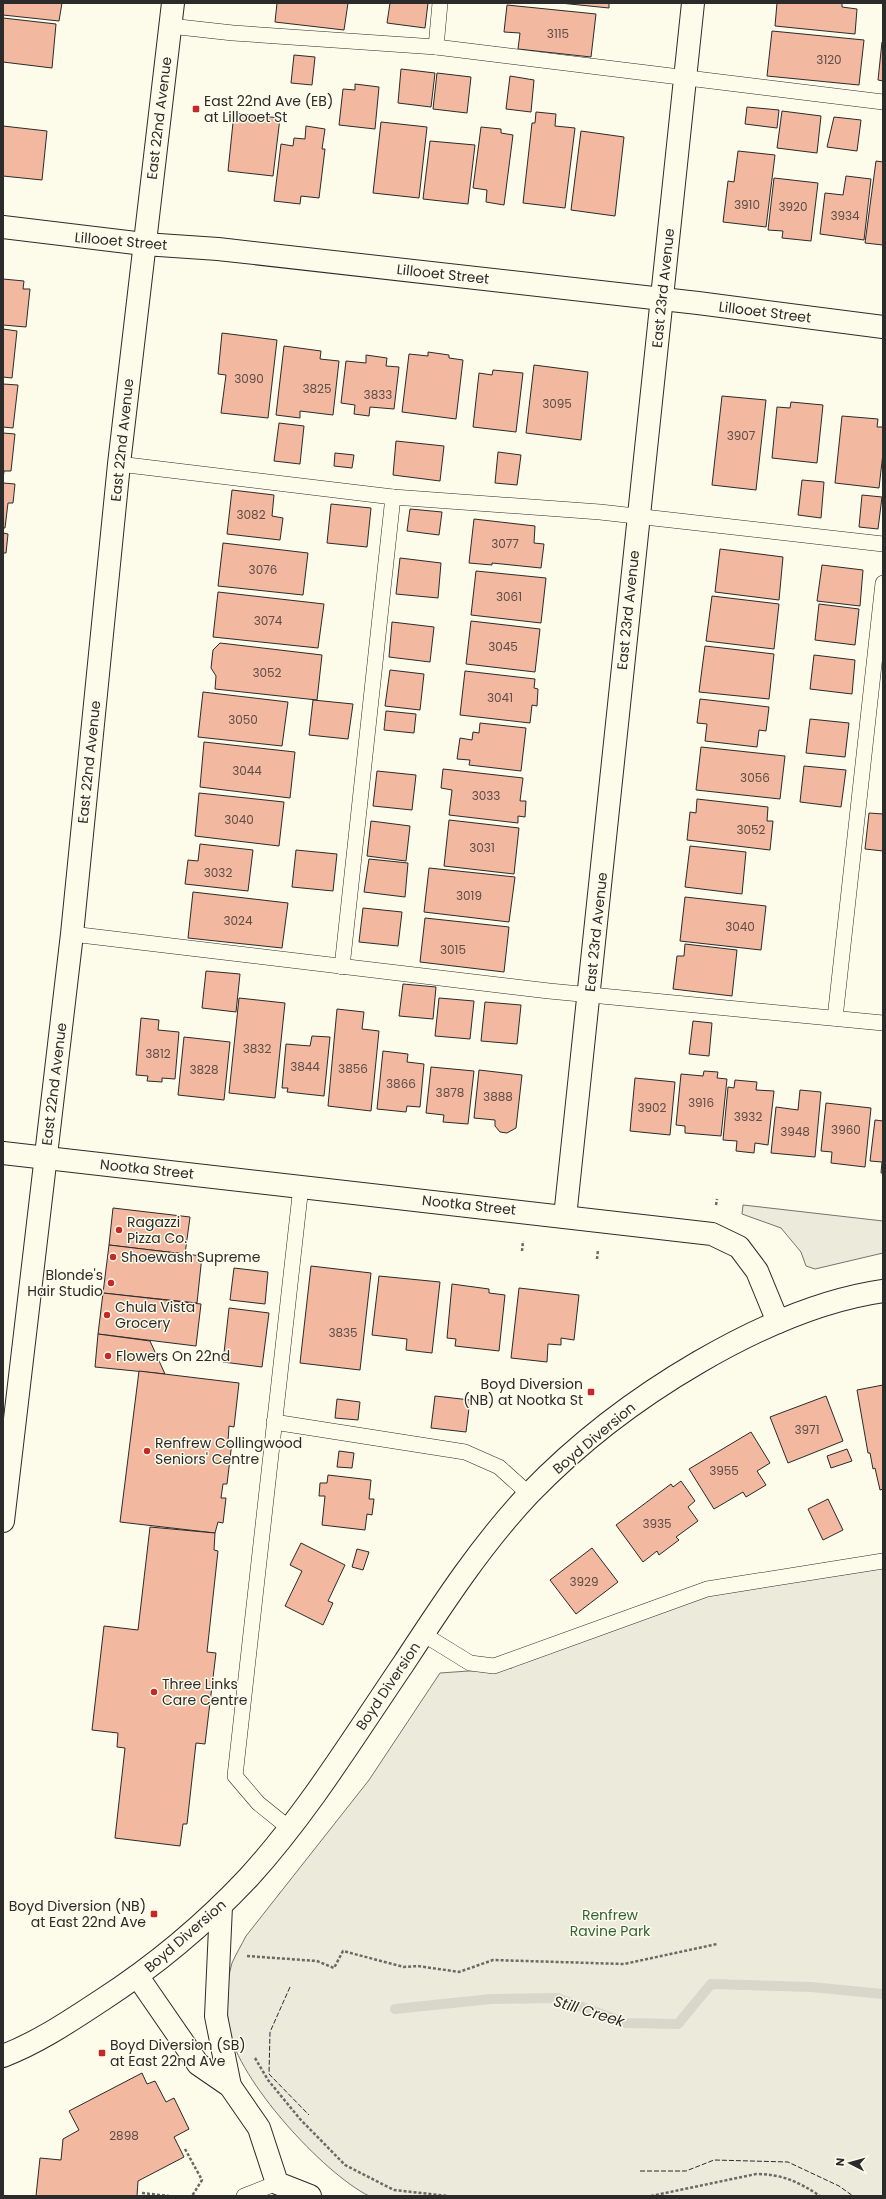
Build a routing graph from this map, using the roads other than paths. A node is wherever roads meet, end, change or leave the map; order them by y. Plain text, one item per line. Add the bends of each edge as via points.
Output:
1 (173, 3) edge
2 (440, 3) edge
3 (693, 3) edge
4 (170, 26) junction
5 (436, 47) junction
6 (685, 78) junction
7 (883, 102) edge
8 (3, 227) edge
9 (144, 244) junction
10 (662, 299) junction
11 (883, 327) edge
12 (119, 464) junction
13 (393, 497) junction
14 (638, 517) junction
15 (883, 544) edge
16 (883, 583) edge
17 (72, 934) junction
18 (342, 967) junction
19 (590, 994) junction
20 (835, 1018) junction
21 (883, 1023) edge
22 (3, 1153) edge
23 (45, 1158) junction
24 (301, 1186) junction
25 (565, 1216) junction
26 (883, 1291) edge
27 (778, 1322) junction
28 (274, 1422) junction
29 (529, 1494) junction
30 (3, 1522) edge
31 (883, 1561) edge
32 (423, 1634) junction
33 (289, 1828) junction
34 (221, 1906) junction
35 (138, 1977) junction
36 (3, 2056) edge
37 (230, 2086) junction
38 (277, 2183) junction
39 (244, 2196) edge
40 (310, 2196) edge

1 - 4 street, East 22nd Avenue
2 - 5 lane
3 - 6 street, East 23rd Avenue
4 - 5 lane via 233,33
4 - 9 street, East 22nd Avenue
5 - 6 lane
6 - 7 lane
6 - 10 street, East 23rd Avenue
8 - 9 street, Lillooet Street
9 - 10 street, Lillooet Street via 209,248
9 - 12 street, East 22nd Avenue
10 - 11 street, Lillooet Street
10 - 14 street, East 23rd Avenue
12 - 13 lane
12 - 17 street, East 22nd Avenue
13 - 14 lane
13 - 18 lane
14 - 15 lane
14 - 19 street, East 23rd Avenue
16 - 20 lane
17 - 18 lane
17 - 23 street, East 22nd Avenue
18 - 19 lane
19 - 20 lane
19 - 25 street, East 23rd Avenue
20 - 21 lane
22 - 23 street, Nootka Street
23 - 24 street, Nootka Street
23 - 30 street, East 22nd Avenue
24 - 25 street, Nootka Street
24 - 28 lane
25 - 27 street, Nootka Street via 712,1234 739,1247 757,1271
26 - 27 street via 819,1307
27 - 29 street, Boyd Diversion via 726,1347 630,1406 579,1447
28 - 29 lane via 465,1452 499,1467
28 - 33 lane via 235,1776 258,1803
29 - 32 street, Boyd Diversion via 466,1573
31 - 32 lane via 707,1590 494,1666 470,1663
32 - 33 street, Boyd Diversion
33 - 34 street, Boyd Diversion via 251,1875
34 - 35 street, Boyd Diversion
34 - 37 street via 216,2016
35 - 36 street, Boyd Diversion via 29,2045
35 - 37 street via 198,2064
37 - 38 street via 258,2128
38 - 39 lane
38 - 40 street

